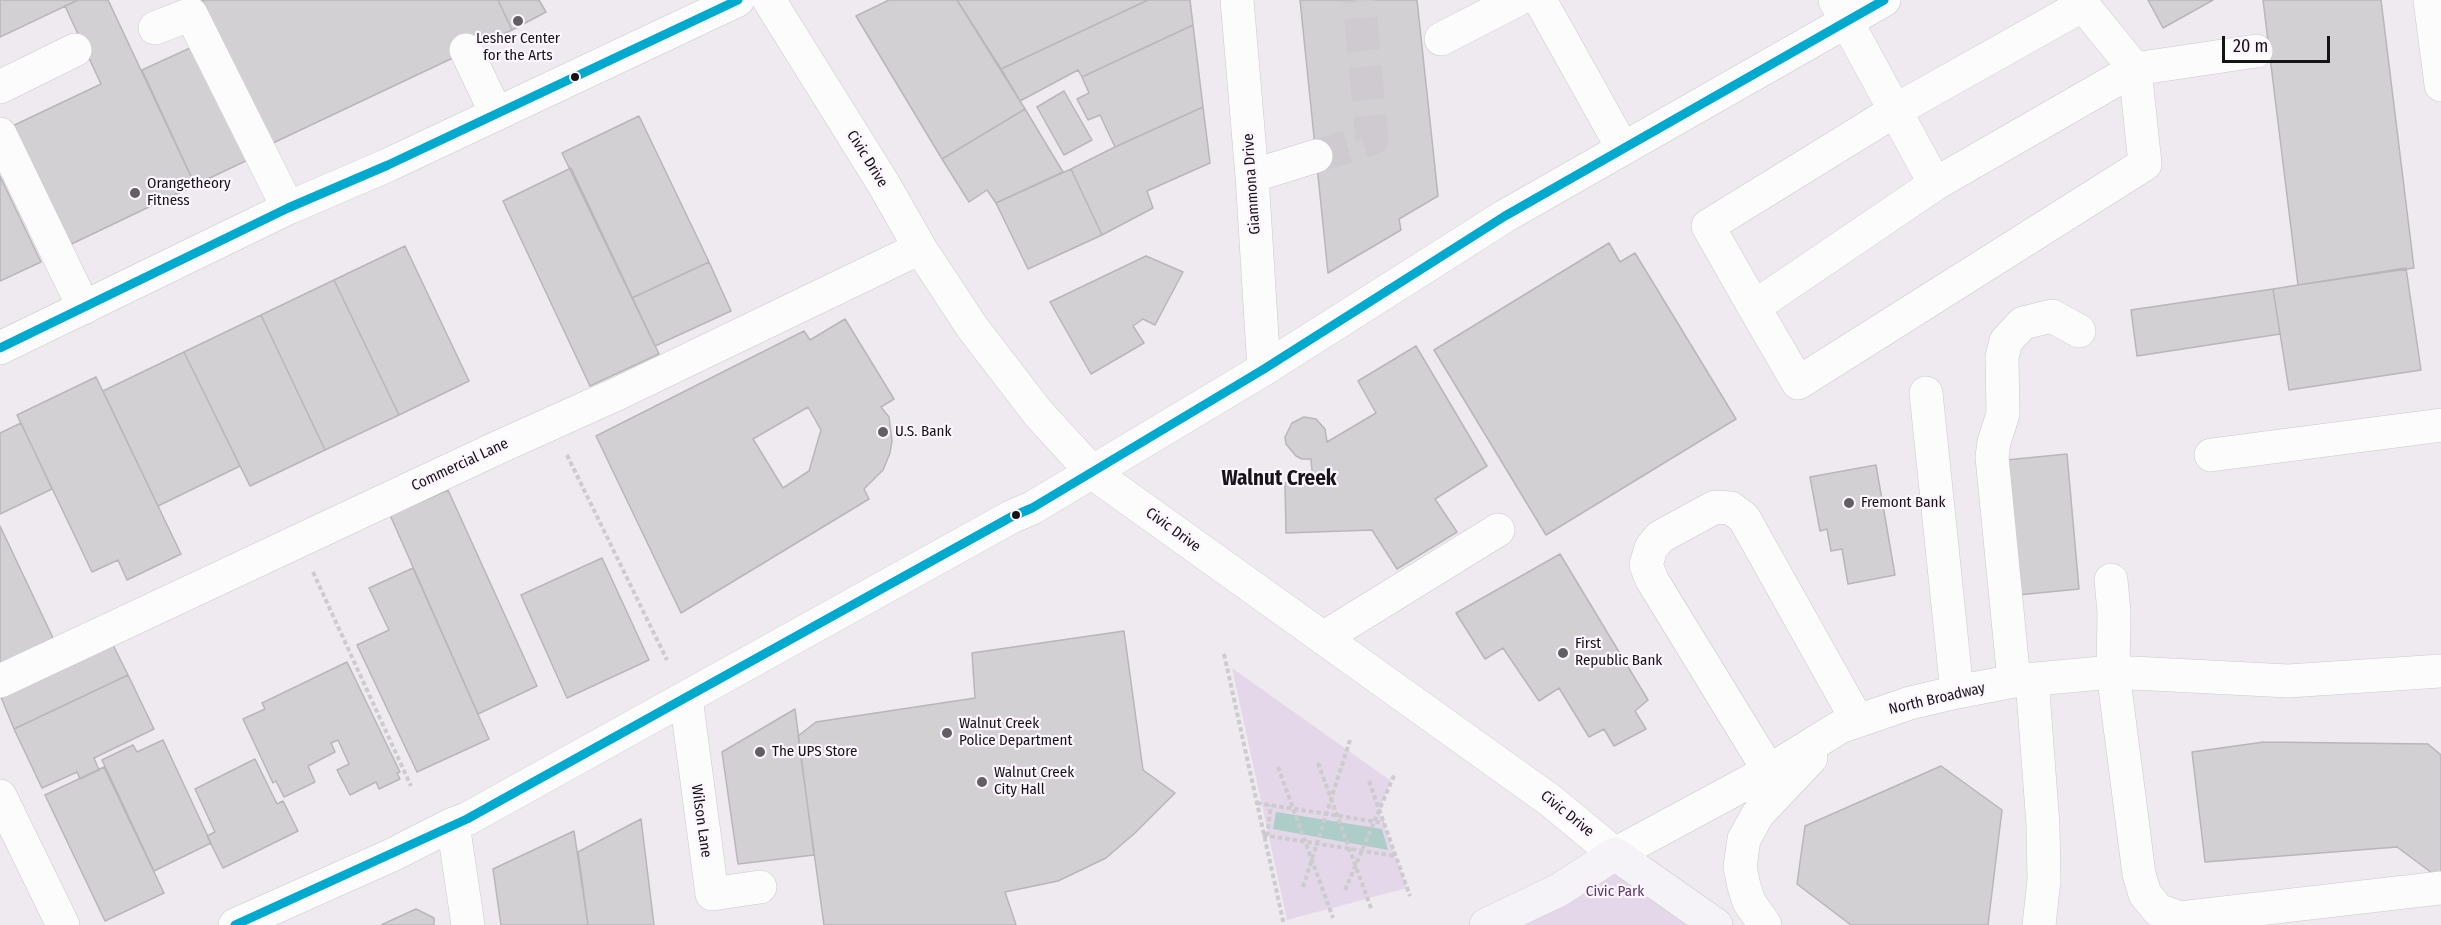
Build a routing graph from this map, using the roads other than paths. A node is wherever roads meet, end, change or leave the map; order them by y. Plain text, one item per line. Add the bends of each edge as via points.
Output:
1 (738, 0) edge
2 (770, 0) edge
3 (1237, 0) edge
4 (1517, 0) edge
5 (1540, 0) edge
6 (1884, 0) edge
7 (2430, 0) edge
8 (1841, 11) edge
9 (154, 28) dead end
10 (1441, 39) dead end
11 (75, 50) dead end
12 (466, 50) dead end
13 (2256, 51) dead end
14 (2135, 69) junction
15 (2441, 85) edge
16 (0, 87) edge
17 (1896, 110) junction
18 (496, 113) junction
19 (0, 134) edge
20 (1622, 147) junction
21 (1316, 156) tunnel mouth
22 (1252, 176) junction
23 (1935, 184) junction
24 (288, 208) junction
25 (920, 248) junction
26 (1754, 307) junction
27 (84, 308) junction
28 (2079, 331) dead end
29 (0, 348) edge
30 (1264, 369) junction
31 (1926, 393) dead end
32 (2441, 424) edge
33 (2211, 455) dead end
34 (1093, 473) junction
35 (1498, 530) dead end
36 (2111, 580) dead end
37 (1323, 638) junction
38 (2441, 671) edge
39 (2114, 672) junction
40 (2023, 680) junction
41 (0, 681) edge
42 (1957, 692) junction
43 (686, 698) junction
44 (1848, 724) junction
45 (1769, 771) junction
46 (0, 796) edge
47 (453, 824) junction
48 (1615, 854) junction
49 (760, 887) dead end
50 (2441, 888) edge
51 (63, 925) edge
52 (235, 925) edge
53 (468, 925) edge
54 (1486, 925) edge
55 (1716, 925) edge
56 (1765, 925) edge
57 (2039, 925) edge

1 - 18 street
2 - 25 street, Civic Drive
3 - 22 street, Giammona Drive
4 - 10 street
5 - 20 street
6 - 8 street
7 - 15 street
8 - 17 street
8 - 20 street
9 - 24 street via 191,14
11 - 16 street
12 - 18 street
13 - 14 street
14 - 17 street via 2083,5
14 - 23 street
14 - 26 street via 2145,164 1798,383
17 - 23 street
17 - 26 street via 1708,226
18 - 24 street
19 - 27 street
20 - 30 street via 1460,243
21 - 22 street
22 - 30 street, Giammona Drive
23 - 26 street
24 - 27 street
25 - 34 street, Civic Drive via 972,327 1038,413
25 - 41 street, Commercial Lane via 619,393
27 - 29 street
28 - 40 street via 2052,316 2023,322 2006,341 2002,357 2003,414 1992,457
30 - 34 street
31 - 42 street
32 - 33 street
34 - 37 street, Civic Drive
34 - 43 street
35 - 37 street
36 - 39 street
37 - 48 street, Civic Drive via 1551,801
38 - 39 street, North Broadway via 2288,681
39 - 40 street, North Broadway
39 - 50 street via 2139,874 2145,894 2158,910 2180,918
40 - 42 street, North Broadway
40 - 57 street via 2043,825 2044,880
42 - 44 street, North Broadway
43 - 47 street
43 - 49 street, Wilson Lane via 712,894
44 - 45 street, North Broadway
44 - 45 street via 1744,519 1731,508 1715,507 1660,537 1651,548 1646,565 1652,580
44 - 56 street via 1758,814 1744,839 1740,867 1744,885 1749,902
45 - 48 street, North Broadway
46 - 51 street
47 - 52 street
47 - 53 street
48 - 54 main road, North Broadway via 1559,890
48 - 55 main road, Civic Drive

